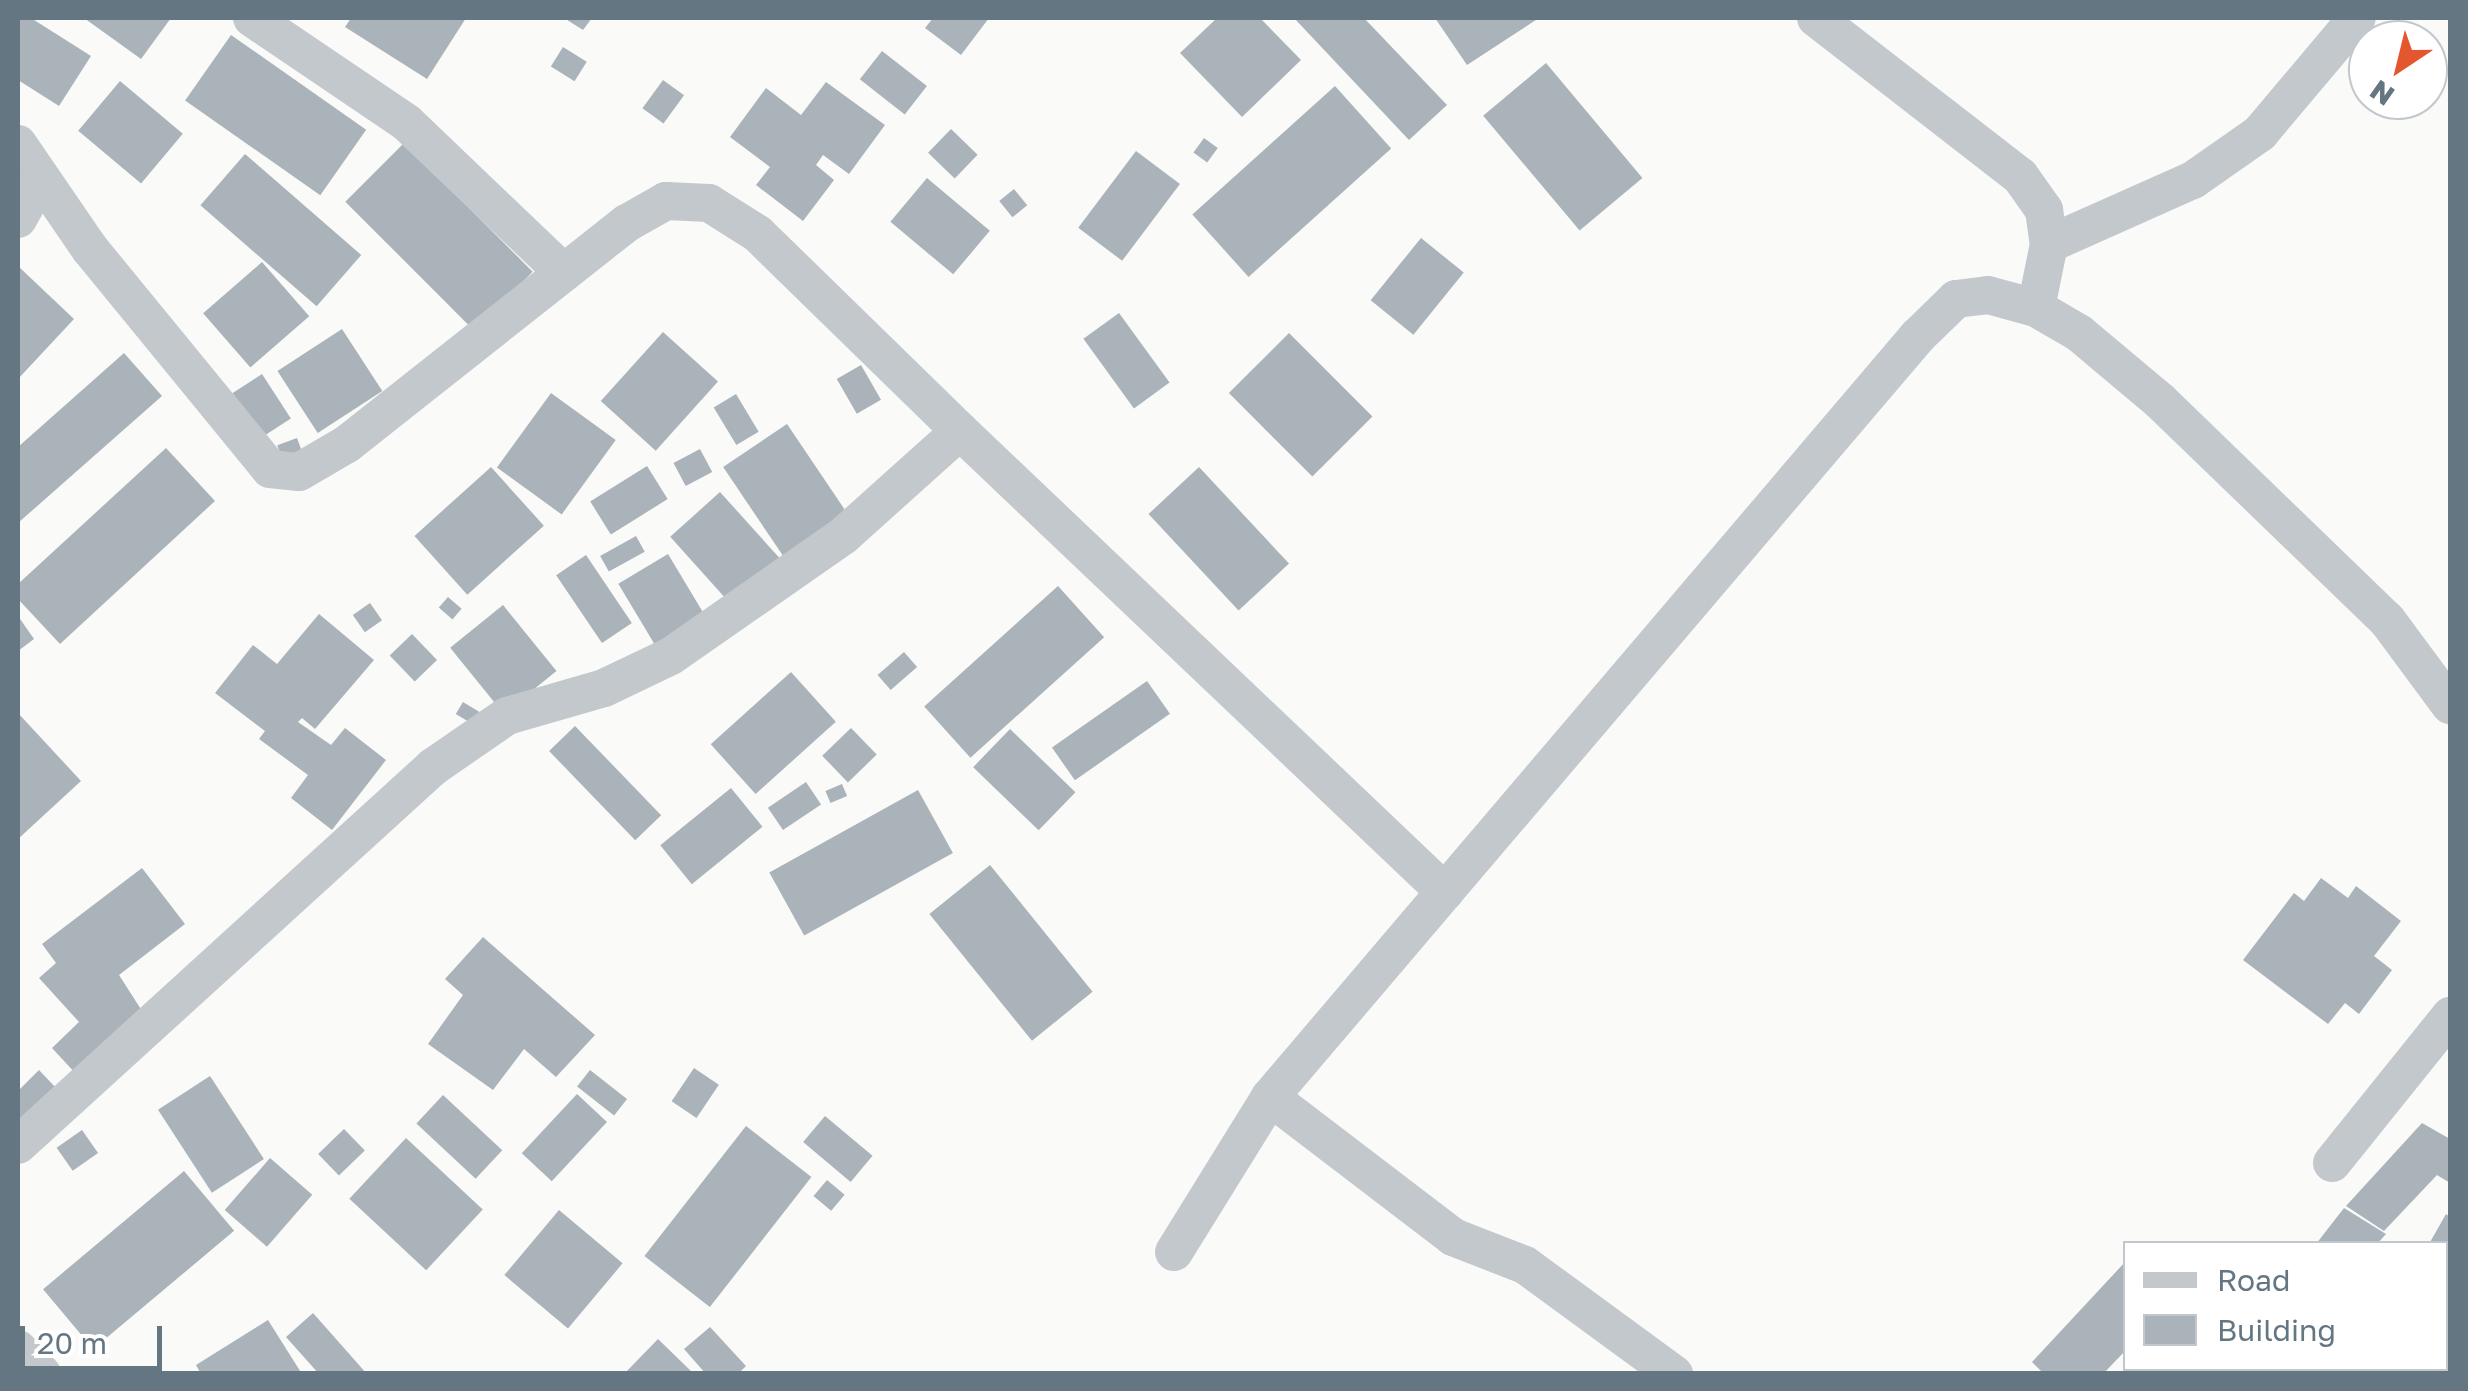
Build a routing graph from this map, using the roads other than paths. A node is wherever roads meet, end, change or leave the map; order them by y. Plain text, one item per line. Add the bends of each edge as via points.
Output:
1 (252, 18) edge
2 (1816, 18) edge
3 (2357, 18) edge
4 (18, 144) edge
5 (41, 178) junction
6 (18, 219) edge
7 (2049, 244) junction
8 (564, 273) junction
9 (2036, 308) junction
10 (960, 432) junction
11 (2450, 705) edge
12 (1445, 892) junction
13 (2450, 1016) edge
14 (1270, 1097) junction
15 (18, 1145) edge
16 (2332, 1163) dead end
17 (1174, 1252) dead end
18 (18, 1348) edge
19 (42, 1374) edge
20 (1674, 1374) edge

1 - 8 street via 407,123
2 - 7 street via 2020,176 2044,210
3 - 7 street via 2260,133 2193,180
4 - 5 street
5 - 6 street
5 - 8 street via 211,403 270,469 299,472 347,444
7 - 9 street
8 - 10 street via 666,201 708,203 758,234
9 - 11 street via 2079,333 2188,428 2387,620
9 - 12 street via 1988,295 1956,299 1918,336
10 - 12 street
10 - 15 street via 843,536 671,656 604,688 507,716 434,766
12 - 14 street
13 - 16 street
14 - 17 street
14 - 20 street via 1453,1238 1526,1266
18 - 19 street

